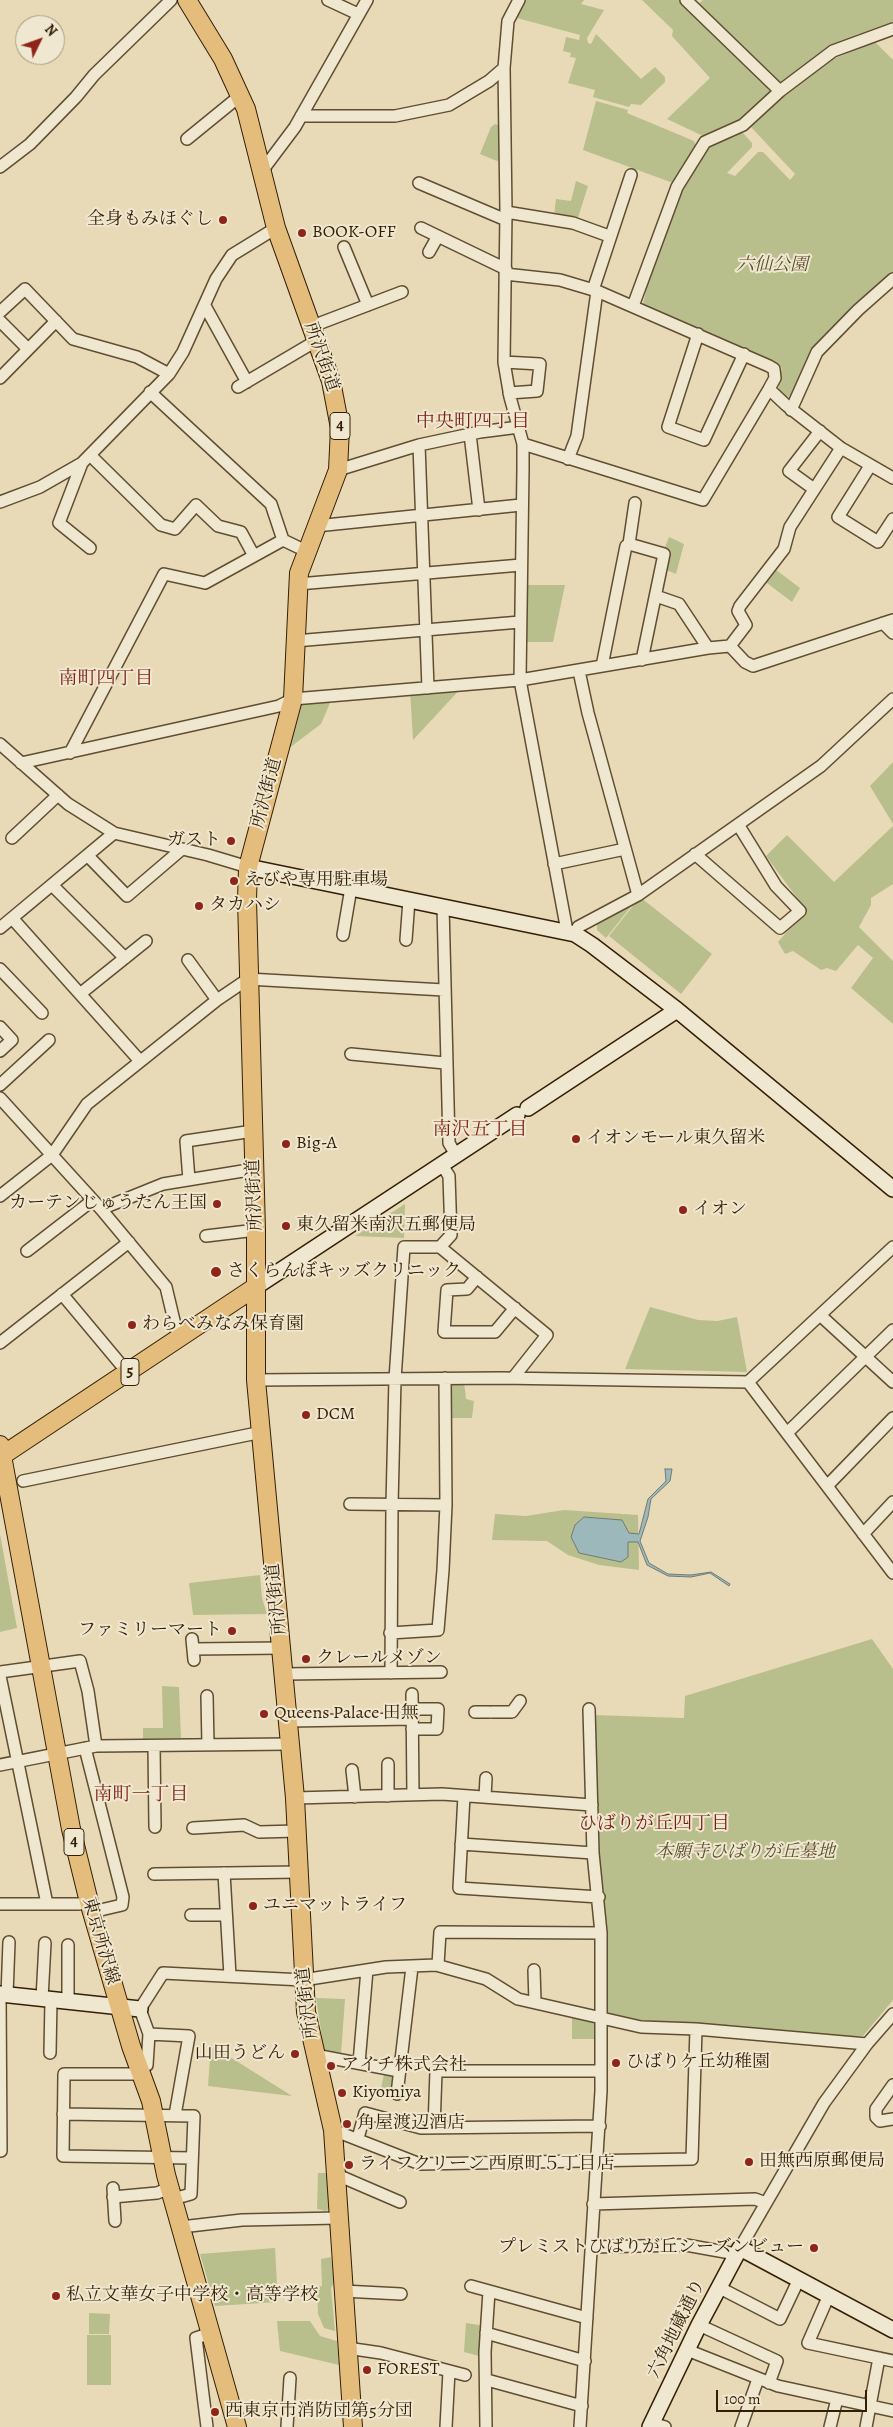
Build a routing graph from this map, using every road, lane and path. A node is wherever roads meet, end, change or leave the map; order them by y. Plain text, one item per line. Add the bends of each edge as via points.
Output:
1 (171, 0) edge
2 (188, 0) edge
3 (328, 0) edge
4 (367, 0) edge
5 (507, 0) edge
6 (519, 0) edge
7 (686, 0) edge
8 (512, 12) junction
9 (358, 14) junction
10 (893, 29) edge
11 (504, 68) junction
12 (780, 91) junction
13 (241, 95) junction
14 (301, 116) junction
15 (187, 139) dead end
16 (0, 167) edge
17 (262, 171) junction
18 (631, 175) dead end
19 (419, 183) dead end
20 (506, 216) junction
21 (276, 228) junction
22 (421, 228) dead end
23 (438, 236) junction
24 (609, 236) junction
25 (344, 247) dead end
26 (429, 252) dead end
27 (506, 272) junction
28 (893, 279) edge
29 (595, 290) junction
30 (402, 292) dead end
31 (204, 306) junction
32 (368, 306) junction
33 (633, 306) junction
34 (0, 312) edge
35 (0, 321) edge
36 (56, 321) junction
37 (313, 334) junction
38 (698, 334) junction
39 (28, 349) junction
40 (744, 354) junction
41 (504, 362) junction
42 (169, 374) junction
43 (0, 378) edge
44 (769, 389) junction
45 (150, 392) junction
46 (509, 393) junction
47 (791, 410) junction
48 (519, 427) junction
49 (820, 431) junction
50 (470, 434) junction
51 (523, 444) junction
52 (419, 446) junction
53 (841, 448) junction
54 (86, 459) junction
55 (568, 459) junction
56 (870, 466) junction
57 (338, 470) junction
58 (893, 478) edge
59 (814, 489) junction
60 (0, 502) edge
61 (635, 503) dead end
62 (521, 505) junction
63 (479, 510) junction
64 (422, 516) junction
65 (893, 518) edge
66 (316, 526) junction
67 (283, 540) junction
68 (629, 544) junction
69 (90, 548) dead end
70 (306, 551) junction
71 (254, 556) junction
72 (521, 565) junction
73 (424, 574) junction
74 (298, 584) junction
75 (656, 596) junction
76 (888, 621) edge
77 (520, 622) junction
78 (426, 629) junction
79 (893, 633) edge
80 (294, 641) junction
81 (730, 646) junction
82 (708, 648) junction
83 (642, 660) junction
84 (602, 666) junction
85 (579, 671) junction
86 (520, 680) junction
87 (428, 688) junction
88 (893, 698) edge
89 (293, 699) junction
90 (0, 744) edge
91 (70, 753) junction
92 (22, 763) junction
93 (58, 795) junction
94 (739, 826) junction
95 (114, 833) junction
96 (12, 838) dead end
97 (182, 849) junction
98 (625, 849) junction
99 (695, 854) junction
100 (88, 856) junction
101 (554, 864) junction
102 (248, 867) junction
103 (52, 885) junction
104 (351, 888) junction
105 (638, 895) junction
106 (409, 900) junction
107 (443, 906) junction
108 (12, 918) junction
109 (0, 928) edge
110 (571, 933) junction
111 (343, 936) dead end
112 (406, 940) dead end
113 (146, 941) dead end
114 (125, 958) junction
115 (188, 960) dead end
116 (0, 969) edge
117 (248, 979) junction
118 (444, 990) junction
119 (80, 994) junction
120 (217, 1000) junction
121 (677, 1010) junction
122 (42, 1014) dead end
123 (0, 1027) edge
124 (50, 1040) dead end
125 (0, 1051) edge
126 (351, 1054) dead end
127 (140, 1061) junction
128 (445, 1063) junction
129 (0, 1085) edge
130 (0, 1098) edge
131 (253, 1131) junction
132 (52, 1155) junction
133 (456, 1155) junction
134 (442, 1165) junction
135 (255, 1169) junction
136 (189, 1180) junction
137 (893, 1189) edge
138 (0, 1196) edge
139 (93, 1200) junction
140 (101, 1209) junction
141 (256, 1230) junction
142 (206, 1236) dead end
143 (129, 1242) junction
144 (440, 1247) junction
145 (893, 1247) edge
146 (27, 1251) dead end
147 (477, 1277) junction
148 (257, 1286) junction
149 (62, 1294) junction
150 (515, 1308) junction
151 (820, 1315) junction
152 (893, 1330) edge
153 (182, 1337) junction
154 (0, 1343) edge
155 (866, 1356) junction
156 (128, 1373) junction
157 (445, 1378) junction
158 (514, 1378) junction
159 (396, 1379) junction
160 (256, 1380) junction
161 (748, 1382) junction
162 (893, 1382) edge
163 (893, 1418) edge
164 (262, 1432) junction
165 (787, 1433) junction
166 (1, 1453) edge
167 (23, 1481) dead end
168 (827, 1486) junction
169 (893, 1502) edge
170 (350, 1504) dead end
171 (392, 1505) junction
172 (446, 1505) junction
173 (864, 1534) junction
174 (893, 1573) edge
175 (390, 1633) junction
176 (282, 1648) junction
177 (193, 1649) dead end
178 (40, 1666) junction
179 (0, 1672) edge
180 (441, 1672) dead end
181 (391, 1673) junction
182 (284, 1674) junction
183 (0, 1676) edge
184 (412, 1694) dead end
185 (207, 1696) dead end
186 (520, 1701) dead end
187 (589, 1709) dead end
188 (475, 1712) dead end
189 (4, 1716) edge
190 (412, 1719) junction
191 (288, 1721) junction
192 (290, 1744) junction
193 (208, 1745) junction
194 (154, 1746) junction
195 (90, 1747) junction
196 (56, 1754) junction
197 (18, 1762) junction
198 (388, 1764) dead end
199 (0, 1765) edge
200 (352, 1770) dead end
201 (486, 1778) dead end
202 (413, 1795) junction
203 (355, 1796) junction
204 (388, 1796) junction
205 (464, 1796) junction
206 (485, 1797) junction
207 (295, 1798) junction
208 (592, 1805) junction
209 (155, 1827) dead end
210 (193, 1828) dead end
211 (297, 1831) junction
212 (462, 1844) junction
213 (593, 1854) junction
214 (300, 1872) junction
215 (224, 1873) junction
216 (154, 1874) dead end
217 (599, 1897) junction
218 (0, 1904) edge
219 (47, 1904) junction
220 (90, 1907) junction
221 (226, 1915) junction
222 (191, 1916) dead end
223 (601, 1932) junction
224 (9, 1942) dead end
225 (45, 1943) dead end
226 (68, 1945) dead end
227 (438, 1965) junction
228 (412, 1967) junction
229 (367, 1970) junction
230 (534, 1970) dead end
231 (230, 1976) junction
232 (303, 1980) junction
233 (2, 1995) edge
234 (47, 1999) junction
235 (68, 2002) junction
236 (535, 2002) junction
237 (119, 2007) junction
238 (140, 2009) junction
239 (893, 2014) edge
240 (600, 2017) junction
241 (696, 2029) junction
242 (150, 2034) junction
243 (867, 2044) junction
244 (50, 2053) dead end
245 (315, 2055) junction
246 (359, 2064) junction
247 (140, 2070) junction
248 (600, 2070) junction
249 (399, 2071) junction
250 (893, 2085) edge
251 (396, 2094) dead end
252 (64, 2114) junction
253 (154, 2115) junction
254 (175, 2115) junction
255 (893, 2118) edge
256 (600, 2126) junction
257 (434, 2128) junction
258 (334, 2130) junction
259 (358, 2138) junction
260 (2, 2151) dead end
261 (162, 2157) junction
262 (192, 2158) junction
263 (598, 2162) junction
264 (336, 2174) junction
265 (172, 2194) junction
266 (400, 2202) dead end
267 (766, 2203) junction
268 (593, 2204) junction
269 (338, 2218) junction
270 (115, 2221) dead end
271 (181, 2227) junction
272 (591, 2247) junction
273 (738, 2251) junction
274 (799, 2279) junction
275 (471, 2286) dead end
276 (718, 2287) junction
277 (343, 2291) junction
278 (489, 2291) junction
279 (401, 2294) dead end
280 (829, 2295) junction
281 (587, 2318) junction
282 (699, 2325) junction
283 (893, 2330) edge
284 (486, 2333) junction
285 (211, 2334) junction
286 (348, 2348) junction
287 (687, 2350) junction
288 (879, 2358) junction
289 (585, 2361) junction
290 (893, 2361) edge
291 (449, 2371) junction
292 (465, 2375) dead end
293 (290, 2378) dead end
294 (486, 2380) junction
295 (763, 2381) junction
296 (837, 2399) junction
297 (582, 2406) junction
298 (870, 2406) junction
299 (893, 2411) edge
300 (656, 2426) edge
301 (207, 2427) edge
302 (237, 2427) edge
303 (288, 2427) edge
304 (353, 2427) edge
305 (446, 2427) edge
306 (486, 2427) edge
307 (580, 2427) edge
308 (741, 2427) edge
309 (830, 2427) edge
310 (866, 2427) edge

1 - 16 street via 94,75 30,144
2 - 13 main road, 所沢街道 / 4 via 224,59
3 - 9 street
4 - 9 street
5 - 8 street
6 - 8 street
7 - 12 street
8 - 11 street via 508,21
9 - 14 street
10 - 12 street via 833,51
11 - 14 street via 449,105 395,116
11 - 20 street
12 - 33 street via 743,125 705,142 677,187
13 - 15 street
13 - 17 main road, 所沢街道 / 4
14 - 17 street
17 - 21 main road, 所沢街道 / 4
18 - 24 street
19 - 20 street via 439,198
20 - 24 street via 572,223
20 - 27 street
21 - 31 street via 232,255
21 - 37 main road, 所沢街道 / 4
22 - 23 street
23 - 26 street
23 - 27 street
24 - 29 street
25 - 32 street
27 - 29 street via 560,280
27 - 41 street
28 - 47 street via 817,352
29 - 33 street
29 - 55 street via 577,436
30 - 32 street
31 - 37 street via 243,385
31 - 42 street
32 - 37 street
33 - 38 street
34 - 36 street via 25,289
35 - 39 street
36 - 39 street
36 - 42 street via 73,339 136,357
37 - 57 main road, 所沢街道 / 4 via 338,406
38 - 40 street
38 - 40 street via 668,427 704,440
39 - 43 street
40 - 44 street via 774,369 775,378
41 - 46 street
41 - 46 street via 540,364 537,391
42 - 45 street
44 - 47 street
44 - 55 street via 703,500
45 - 54 street
45 - 67 street via 271,504
46 - 48 street
47 - 49 street
48 - 50 street
48 - 51 street
49 - 53 street
49 - 59 street via 789,471
50 - 52 street
50 - 63 street
51 - 55 street
51 - 62 street
52 - 57 street
52 - 64 street
53 - 56 street
53 - 59 street
54 - 60 street via 28,493
54 - 69 street via 59,523
54 - 71 street via 161,525 175,529 196,504 218,526 241,532
56 - 58 street
56 - 65 street via 838,517 878,542
57 - 66 main road, 所沢街道 / 4
59 - 81 street via 790,527 784,549 740,606 738,611 746,625
61 - 68 street
62 - 63 street
62 - 72 street
63 - 64 street
64 - 66 street
64 - 73 street
66 - 70 main road, 所沢街道 / 4
67 - 70 street
67 - 71 street
68 - 75 street via 664,554
68 - 84 street
70 - 74 main road, 所沢街道 / 4
71 - 91 street via 205,583 164,574
72 - 73 street
72 - 77 street
73 - 74 street
73 - 78 street
74 - 80 main road, 所沢街道 / 4
75 - 82 street via 679,604
75 - 83 street
76 - 79 street
76 - 81 street via 753,666
77 - 78 street
77 - 86 street
78 - 80 street
78 - 87 street
80 - 89 main road, 所沢街道 / 4
81 - 82 street
82 - 83 street
83 - 84 street
84 - 85 street
85 - 86 street
85 - 98 street
86 - 87 street
86 - 101 street
87 - 89 street
88 - 94 street via 821,766
89 - 91 street via 279,706
89 - 102 main road, 所沢街道 / 4
90 - 92 street
91 - 92 street
92 - 93 street
93 - 95 street
93 - 96 street
94 - 99 street
94 - 99 street via 776,886 800,911 780,928
95 - 97 street
95 - 100 street
97 - 100 street via 127,896
97 - 102 street
98 - 101 street
98 - 105 street
99 - 105 street
100 - 103 street
101 - 110 street
102 - 104 street
102 - 117 main road, 所沢街道 / 4
103 - 108 street
103 - 114 street
104 - 106 street
104 - 111 street
105 - 110 street
106 - 107 street
106 - 112 street
107 - 110 street
107 - 118 street
108 - 109 street
108 - 119 street
110 - 121 street via 592,945
113 - 114 street
114 - 119 street
115 - 120 street
116 - 122 street
117 - 118 street
117 - 120 street
117 - 131 main road, 所沢街道 / 4
118 - 128 street
119 - 127 street
120 - 127 street
121 - 133 street
121 - 137 street
123 - 125 street via 12,1040
124 - 129 street
126 - 128 street
127 - 132 street via 87,1104
128 - 133 street via 449,1143
130 - 132 street
131 - 135 main road, 所沢街道 / 4
131 - 136 street via 186,1141
132 - 138 street
132 - 139 street
133 - 134 street
134 - 144 street via 449,1176 451,1235
134 - 148 street
135 - 136 street
135 - 141 main road, 所沢街道 / 4
136 - 140 street via 163,1184
139 - 140 street
139 - 146 street
140 - 143 street
141 - 142 street
141 - 148 main road, 所沢街道 / 4
143 - 149 street
143 - 153 street via 166,1287 176,1329
144 - 147 street
144 - 159 street via 404,1247
145 - 151 street
147 - 150 street
147 - 150 street via 467,1289 447,1290 444,1332 495,1332
148 - 153 main road, 5
148 - 160 main road, 所沢街道 / 4
149 - 154 street
149 - 156 street
150 - 158 street via 547,1336
151 - 155 street
151 - 161 street
152 - 155 street
153 - 156 main road, 5
155 - 162 street
155 - 165 street
156 - 166 main road, 5
157 - 158 street
157 - 159 street
157 - 172 street
158 - 161 street
159 - 160 street
159 - 171 street
160 - 164 main road, 所沢街道 / 4
161 - 165 street
163 - 168 street
164 - 167 street
164 - 176 main road, 所沢街道 / 4
165 - 168 street
166 - 178 main road, 東京所沢線 / 4
168 - 173 street
169 - 173 street
170 - 171 street
171 - 172 street
171 - 175 street
172 - 175 street via 438,1630
173 - 174 street
175 - 181 street
176 - 177 street
176 - 182 main road, 所沢街道 / 4
178 - 179 street
178 - 195 street via 80,1661 88,1691
178 - 196 main road, 東京所沢線 / 4
180 - 181 street
181 - 182 street
182 - 191 main road, 所沢街道 / 4
183 - 189 street
184 - 190 street
185 - 193 street
186 - 188 street via 512,1712
187 - 208 street
189 - 197 street
190 - 191 street via 386,1714
190 - 202 street
191 - 192 main road, 所沢街道 / 4
192 - 193 street
192 - 207 main road, 所沢街道 / 4
193 - 194 street
194 - 195 street
194 - 209 street
195 - 196 street
195 - 220 street via 123,1897 122,1904
196 - 197 street
196 - 220 main road, 東京所沢線 / 4
197 - 199 street
197 - 219 street
198 - 204 street
200 - 203 street
201 - 206 street
202 - 204 street
202 - 205 street
203 - 204 street
203 - 207 street
205 - 206 street
205 - 212 street
206 - 208 street
207 - 211 main road, 所沢街道 / 4
208 - 213 street
210 - 211 street via 207,1822 244,1825 259,1832
211 - 214 main road, 所沢街道 / 4
212 - 213 street
212 - 217 street via 459,1888
213 - 217 street
214 - 215 street
214 - 232 main road, 所沢街道 / 4
215 - 216 street
215 - 221 street
217 - 223 street
218 - 219 street
219 - 220 street
220 - 237 main road, 東京所沢線 / 4
221 - 222 street
221 - 231 street
223 - 227 street via 440,1932
223 - 240 street
224 - 233 street
225 - 234 street
226 - 235 street
227 - 228 street
227 - 236 street via 486,1979 518,1999
228 - 229 street
228 - 249 street
229 - 232 street
229 - 246 street
230 - 236 street
231 - 232 street
231 - 238 street via 163,1974
232 - 245 main road, 所沢街道 / 4
233 - 234 street
233 - 260 street
234 - 235 street
234 - 244 street
235 - 237 street
236 - 240 street
237 - 238 street
237 - 247 main road, 東京所沢線 / 4
238 - 242 street
239 - 243 street
240 - 241 street via 641,2027
240 - 248 street
241 - 243 street
241 - 263 street via 692,2159
242 - 247 street via 147,2065
242 - 254 street via 189,2036
243 - 267 street via 824,2103
245 - 246 street
245 - 258 main road, 所沢街道 / 4
246 - 249 street
247 - 252 street via 64,2074
247 - 253 main road, 東京所沢線 / 4
248 - 256 street
248 - 257 street via 436,2071
249 - 251 street
250 - 255 street via 876,2109 876,2116 880,2120
252 - 253 street
252 - 261 street via 63,2156
253 - 254 street
253 - 261 main road, 東京所沢線 / 4
254 - 262 street via 194,2116
256 - 257 street
256 - 263 street
257 - 259 street via 421,2128 365,2113
258 - 259 street
258 - 264 main road, 所沢街道 / 4
259 - 263 street via 420,2164
261 - 262 street
261 - 265 main road, 東京所沢線 / 4
262 - 265 street via 191,2194 183,2198
263 - 268 street
264 - 266 street
264 - 269 main road, 所沢街道 / 4
265 - 270 street via 113,2193
265 - 271 main road, 東京所沢線 / 4
267 - 268 street via 755,2199
267 - 273 street
268 - 272 street
269 - 271 street via 242,2220
269 - 277 main road, 所沢街道 / 4
271 - 285 main road, 東京所沢線 / 4
272 - 273 street via 686,2245
272 - 281 street
273 - 274 street
273 - 276 street, 六角地蔵通り
274 - 276 street via 780,2320
274 - 280 street
275 - 278 street
276 - 282 street, 六角地蔵通り
277 - 279 street
277 - 286 main road, 所沢街道 / 4
278 - 281 street
278 - 284 street
280 - 283 street
280 - 288 street via 808,2343
281 - 289 street
282 - 287 street, 六角地蔵通り
282 - 295 street via 777,2361
284 - 289 street
284 - 294 street
285 - 301 street via 196,2338
285 - 302 main road, 東京所沢線 / 4
286 - 291 street
286 - 304 main road, 所沢街道 / 4
287 - 295 street
287 - 300 street, 六角地蔵通り
288 - 290 street
288 - 298 street
289 - 297 street
291 - 292 street
291 - 305 street via 442,2410
293 - 303 street
294 - 297 street
294 - 306 street
295 - 296 street
295 - 308 street
296 - 298 street
296 - 309 street
297 - 307 street
298 - 299 street
298 - 310 street

